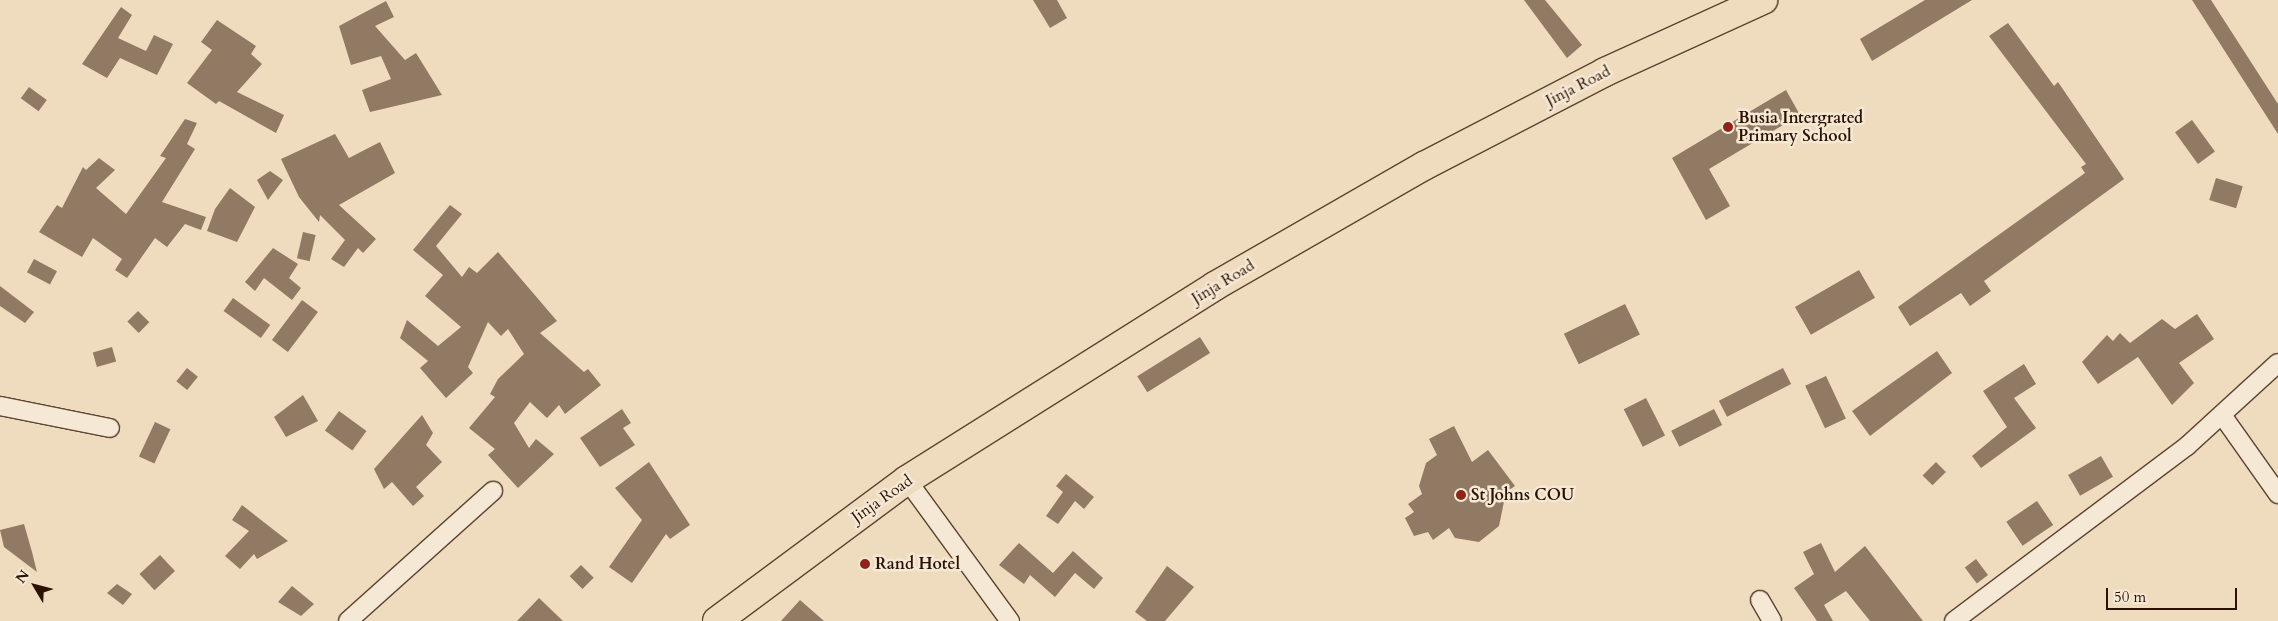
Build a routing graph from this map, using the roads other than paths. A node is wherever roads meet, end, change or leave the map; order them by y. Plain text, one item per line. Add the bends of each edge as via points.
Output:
1 (1763, 0) edge
2 (2278, 364) edge
3 (0, 406) edge
4 (2222, 415) junction
5 (110, 428) dead end
6 (907, 480) junction
7 (493, 491) dead end
8 (2278, 494) edge
9 (1760, 600) dead end
10 (348, 621) edge
11 (717, 621) edge
12 (1010, 621) edge
13 (1772, 621) edge
14 (1954, 621) edge

1 - 6 main road, Jinja Road via 1605,72 1424,166 1214,286
2 - 4 street
3 - 5 street
4 - 8 street
4 - 14 street
6 - 11 main road, Jinja Road
6 - 12 street
7 - 10 street
9 - 13 street

